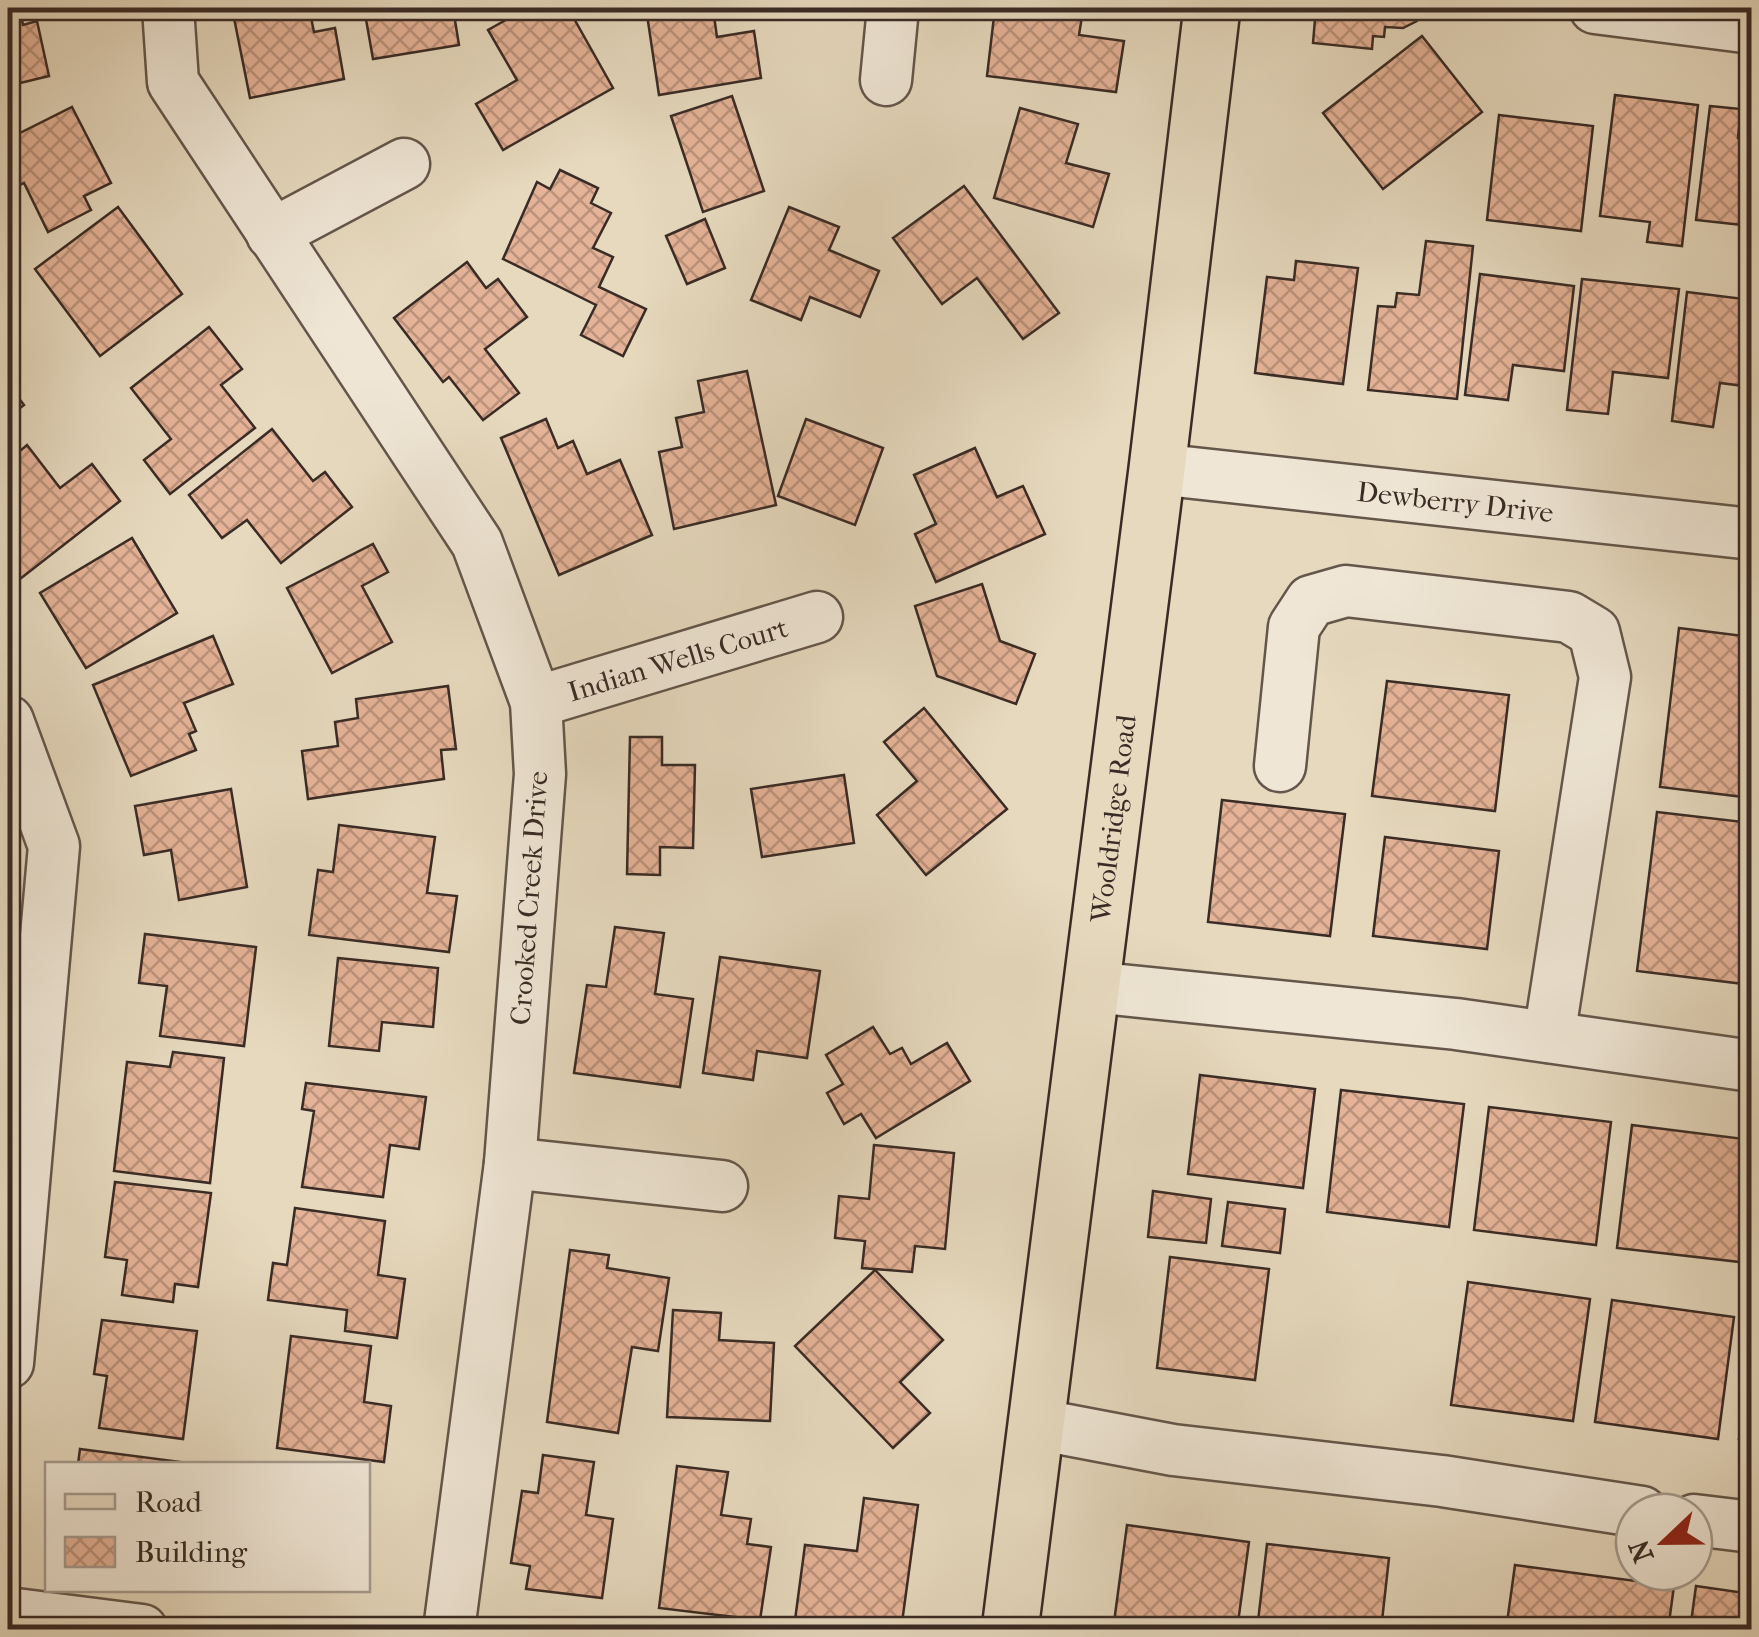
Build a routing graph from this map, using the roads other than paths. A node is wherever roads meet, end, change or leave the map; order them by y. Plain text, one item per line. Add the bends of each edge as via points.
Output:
1 (168, 8) edge
2 (893, 8) edge
3 (1212, 8) edge
4 (1595, 8) edge
5 (1752, 28) edge
6 (886, 80) dead end
7 (404, 164) dead end
8 (272, 234) junction
9 (1157, 470) junction
10 (1752, 534) edge
11 (817, 617) dead end
12 (536, 702) junction
13 (8, 720) edge
14 (1280, 766) dead end
15 (1092, 987) junction
16 (1548, 1037) junction
17 (1752, 1066) edge
18 (510, 1163) junction
19 (722, 1186) dead end
20 (8, 1362) edge
21 (1036, 1424) junction
22 (1614, 1508) edge
23 (1714, 1522) edge
24 (1752, 1527) edge
25 (8, 1613) edge
26 (142, 1630) edge
27 (449, 1630) edge
28 (1010, 1630) edge

1 - 8 street, Crooked Creek Drive via 172,82
2 - 6 street
3 - 9 main road, Wooldridge Road
4 - 5 street
7 - 8 street
8 - 12 street, Crooked Creek Drive via 477,544
9 - 10 street, Dewberry Drive
9 - 15 main road, Wooldridge Road
11 - 12 street, Indian Wells Court
12 - 18 street, Crooked Creek Drive via 540,774
13 - 20 street via 54,846
14 - 16 street via 1294,627 1311,601 1346,591 1569,617 1594,632 1605,676
15 - 16 street
15 - 21 main road, Wooldridge Road
16 - 17 street
18 - 19 street
18 - 27 street, Crooked Creek Drive
21 - 22 street via 1173,1450
21 - 28 main road, Wooldridge Road
23 - 24 street
25 - 26 street

